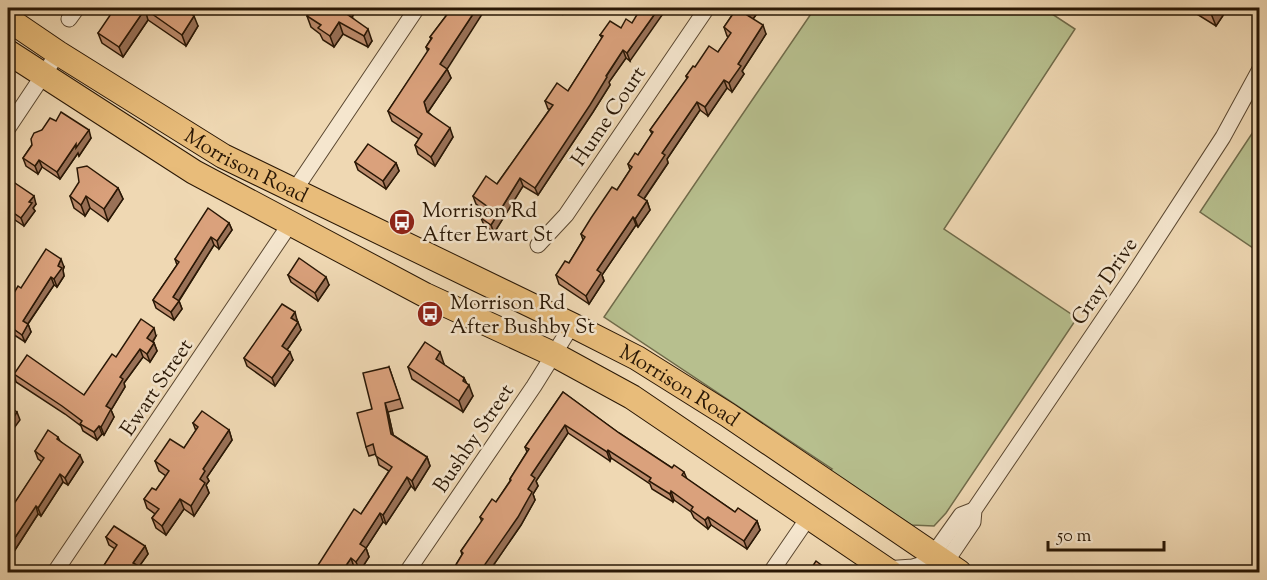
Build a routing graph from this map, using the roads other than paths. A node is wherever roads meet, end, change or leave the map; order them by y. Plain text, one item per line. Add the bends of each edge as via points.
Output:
1 (417, 8) edge
2 (707, 8) edge
3 (8, 19) edge
4 (8, 52) edge
5 (57, 53) junction
6 (1260, 69) edge
7 (43, 76) junction
8 (8, 128) edge
9 (294, 191) junction
10 (290, 224) junction
11 (538, 245) dead end
12 (572, 325) junction
13 (555, 355) junction
14 (808, 518) junction
15 (939, 566) edge
16 (887, 571) edge
17 (56, 573) edge
18 (407, 573) edge
19 (771, 573) edge
20 (959, 573) edge

1 - 9 street
2 - 11 street, Hume Court via 566,215
3 - 5 main road, Morrison Road
4 - 7 main road, Morrison Road
5 - 7 street
5 - 9 main road, Morrison Road via 223,156
6 - 15 street, Gray Drive via 1223,137 1124,290 974,510 961,515 939,546
7 - 8 street
7 - 10 main road, Morrison Road via 194,172
9 - 12 main road, Morrison Road
10 - 13 main road, Morrison Road via 425,295
10 - 17 street, Ewart Street
12 - 13 street, Bushby Street
12 - 15 main road, Morrison Road via 637,358 728,415
13 - 14 main road, Morrison Road via 632,398
13 - 18 street, Bushby Street
14 - 16 main road, Morrison Road
14 - 19 street
15 - 16 street
15 - 20 main road, Morrison Road

